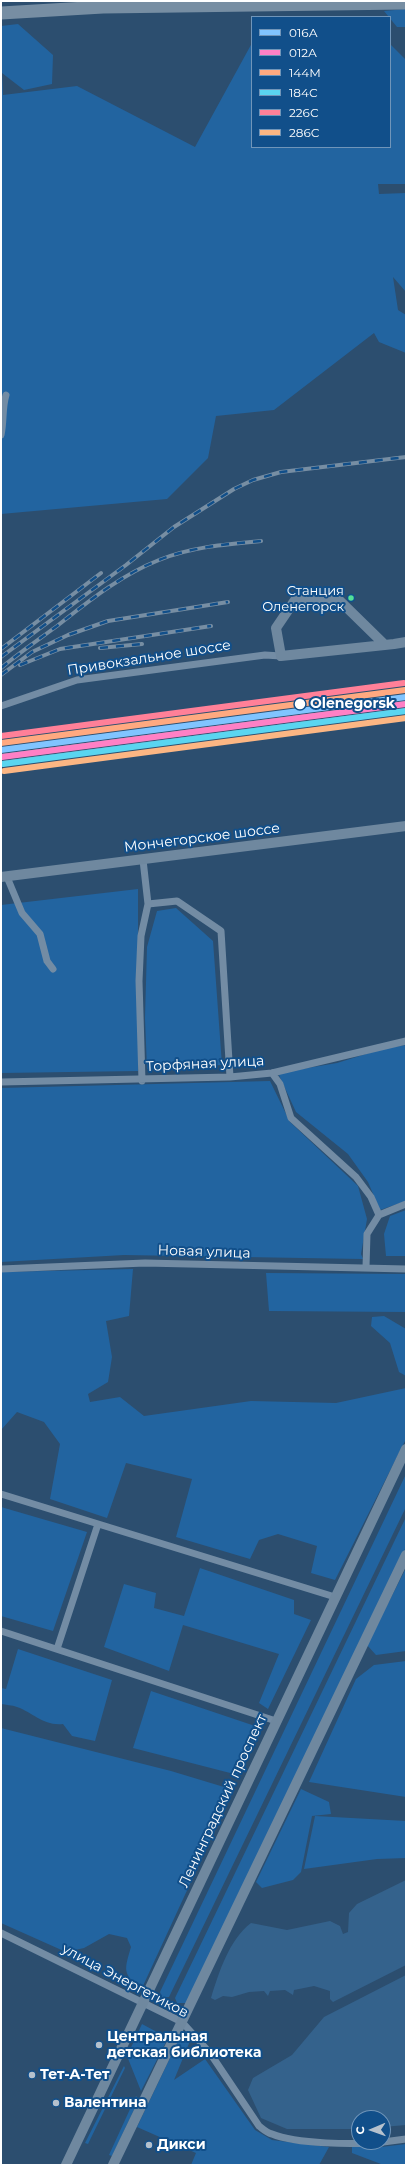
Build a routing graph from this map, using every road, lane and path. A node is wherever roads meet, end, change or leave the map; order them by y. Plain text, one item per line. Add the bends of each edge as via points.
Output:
1 (406, 3) edge
2 (1, 13) edge
3 (6, 395) dead end
4 (1, 435) edge
5 (406, 642) edge
6 (385, 645) junction
7 (281, 656) junction
8 (1, 706) edge
9 (406, 826) edge
10 (143, 860) junction
11 (4, 877) edge
12 (148, 904) junction
13 (53, 969) dead end
14 (406, 1041) edge
15 (272, 1073) junction
16 (230, 1078) junction
17 (142, 1081) junction
18 (1, 1082) edge
19 (406, 1204) edge
20 (379, 1215) junction
21 (366, 1268) junction
22 (1, 1269) edge
23 (406, 1269) edge
24 (406, 1448) edge
25 (1, 1494) edge
26 (98, 1524) junction
27 (406, 1555) edge
28 (335, 1597) junction
29 (1, 1631) edge
30 (57, 1650) junction
31 (276, 1721) junction
32 (1, 1933) edge
33 (143, 2002) junction
34 (182, 2022) junction
35 (406, 2139) edge
36 (391, 2141) edge
37 (351, 2143) edge
38 (66, 2165) edge
39 (113, 2165) edge

1 - 2 highway via 111,7
3 - 4 street via 2,408 5,420
5 - 6 street, Привокзальное шоссе
6 - 7 street, Привокзальное шоссе
6 - 7 street via 338,599 295,600 276,628
7 - 8 street, Привокзальное шоссе via 265,655 77,680
9 - 10 street, Мончегорское шоссе
10 - 11 street, Мончегорское шоссе
10 - 12 street
11 - 13 street via 22,913 40,934 47,961
12 - 16 street via 177,901 221,931
12 - 17 street via 141,936 139,981
14 - 15 street, Торфяная улица
15 - 16 street, Торфяная улица
15 - 20 street via 280,1084 291,1118 356,1177 371,1197
16 - 17 street, Торфяная улица
17 - 18 street, Торфяная улица
19 - 20 street
20 - 21 street via 367,1234
21 - 22 street, Новая улица via 145,1263
21 - 23 street, Новая улица
24 - 28 street, Ленинградский проспект
25 - 26 street
26 - 28 street
26 - 30 street
27 - 34 street
28 - 31 street, Ленинградский проспект
29 - 30 street
30 - 31 street
31 - 33 street, Ленинградский проспект
32 - 33 street, улица Энергетиков
33 - 34 street, улица Энергетиков
33 - 38 street, Ленинградский проспект
34 - 37 street, улица Энергетиков via 210,2054 259,2126 271,2134 290,2139
34 - 39 street
35 - 36 street, улица Энергетиков

